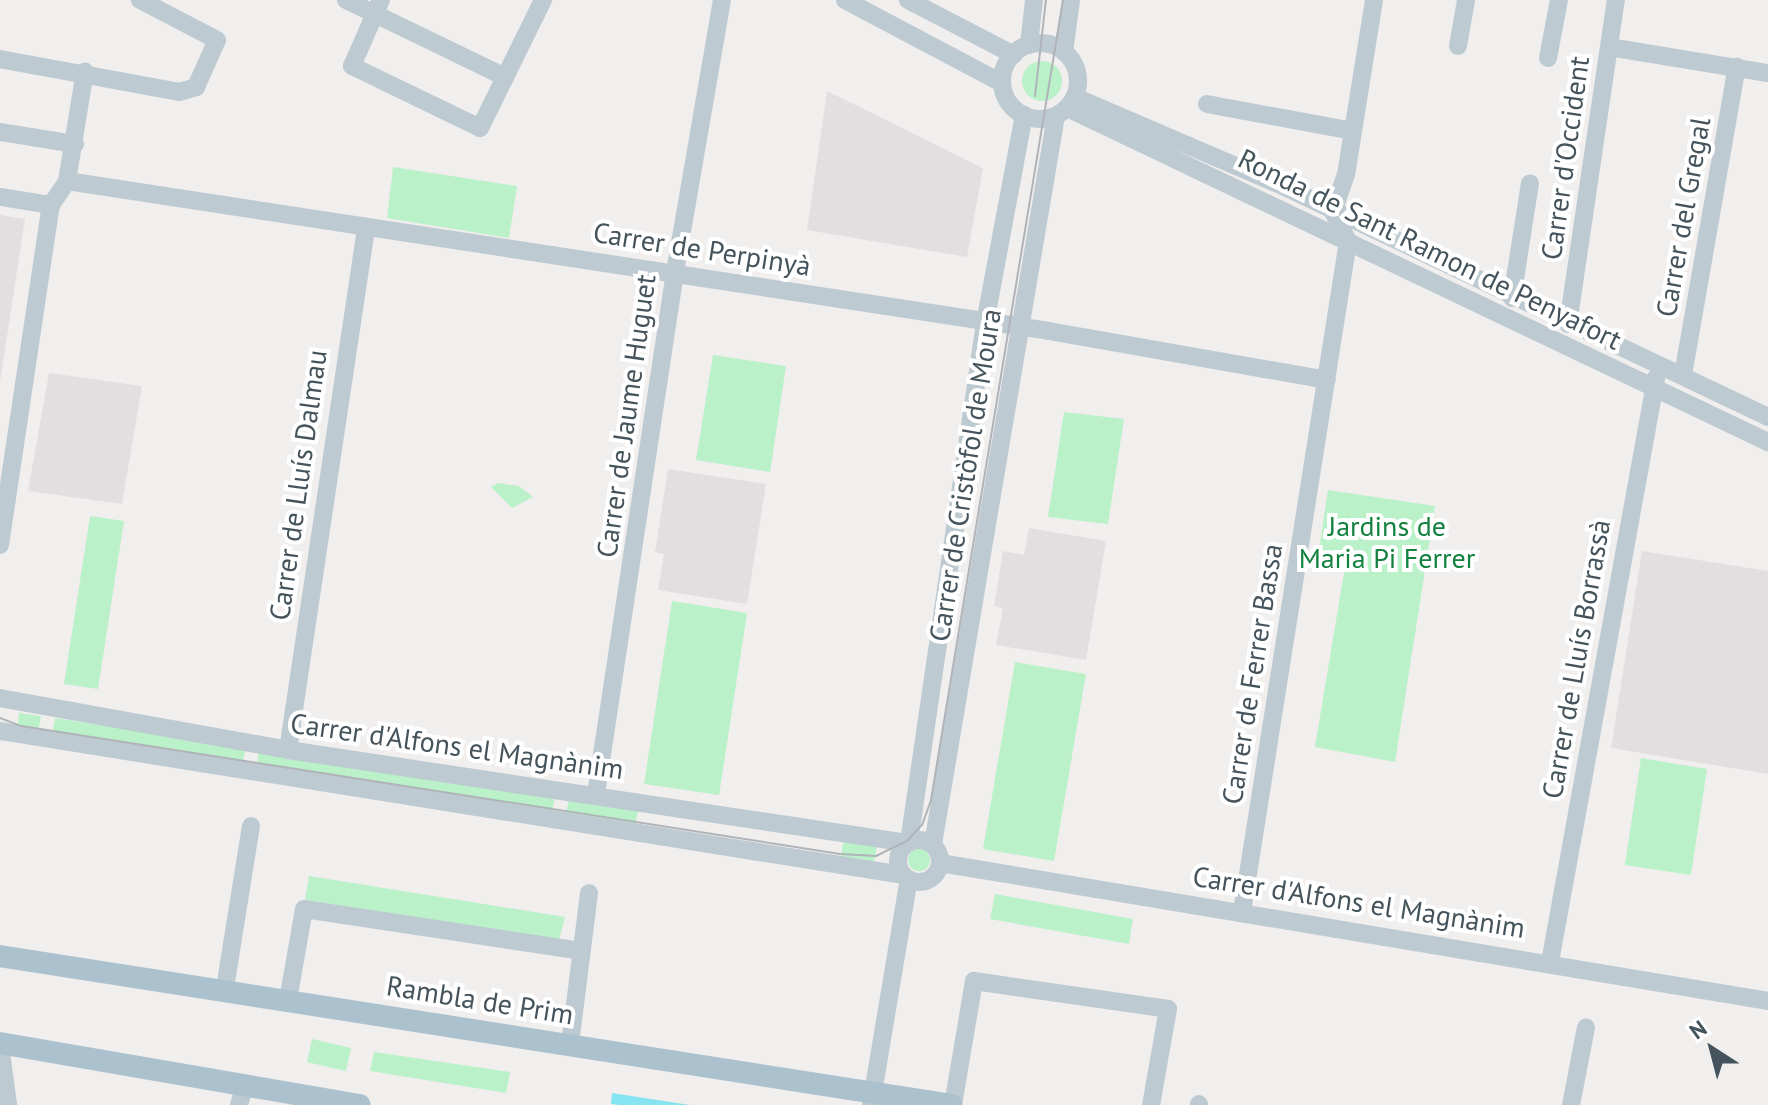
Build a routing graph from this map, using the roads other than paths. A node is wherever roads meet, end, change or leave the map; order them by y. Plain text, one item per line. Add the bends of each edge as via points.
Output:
1 (140, 0) edge
2 (346, 0) edge
3 (543, 0) edge
4 (722, 0) edge
5 (845, 0) edge
6 (908, 0) edge
7 (1034, 0) edge
8 (1071, 0) edge
9 (1374, 0) edge
10 (1466, 0) edge
11 (1559, 0) edge
12 (1616, 0) edge
13 (378, 7) edge
14 (1458, 46) dead end
15 (1609, 47) junction
16 (1021, 50) junction
17 (1064, 52) junction
18 (1548, 58) dead end
19 (0, 59) edge
20 (1737, 67) junction
21 (85, 71) junction
22 (1768, 73) edge
23 (505, 77) junction
24 (1002, 83) junction
25 (1207, 104) dead end
26 (1066, 107) junction
27 (1024, 115) junction
28 (1353, 131) junction
29 (0, 132) edge
30 (75, 144) junction
31 (67, 181) junction
32 (1530, 183) dead end
33 (0, 197) edge
34 (51, 205) junction
35 (1333, 212) junction
36 (366, 229) junction
37 (1348, 241) junction
38 (675, 272) junction
39 (1512, 298) junction
40 (985, 323) junction
41 (1568, 324) junction
42 (1017, 326) junction
43 (1659, 366) junction
44 (1683, 375) junction
45 (1327, 380) junction
46 (1654, 388) junction
47 (1768, 417) edge
48 (1768, 442) edge
49 (0, 545) edge
50 (0, 698) edge
51 (0, 731) edge
52 (288, 750) junction
53 (596, 794) junction
54 (251, 826) dead end
55 (908, 842) junction
56 (933, 844) junction
57 (940, 863) junction
58 (906, 877) junction
59 (589, 893) dead end
60 (1242, 912) junction
61 (581, 951) junction
62 (0, 956) edge
63 (1550, 962) junction
64 (225, 988) junction
65 (288, 1000) junction
66 (1768, 1001) edge
67 (1586, 1027) dead end
68 (0, 1044) edge
69 (570, 1044) junction
70 (242, 1096) edge
71 (872, 1099) edge
72 (8, 1105) edge
73 (360, 1105) edge
74 (952, 1105) edge
75 (1151, 1105) edge
76 (1571, 1105) edge

1 - 21 street via 217,40 196,87 179,92
2 - 13 street
3 - 23 street
4 - 38 street, Carrer de Jaume Huguet
5 - 24 street
6 - 16 street
7 - 16 street
8 - 17 street
9 - 28 street
10 - 14 street
11 - 18 street
12 - 15 street, Carrer d'Occident
13 - 23 street
13 - 23 street via 352,66 480,128
15 - 20 street
15 - 41 street, Carrer d'Occident
16 - 17 street via 1053,46
16 - 24 street
17 - 26 street via 1077,70
19 - 21 street
20 - 22 street
20 - 44 street, Carrer del Gregal
21 - 30 street
24 - 27 street via 1006,99
25 - 28 street
26 - 27 street
26 - 35 street, Ronda de Sant Ramon de Penyafort
26 - 37 street, Ronda de Sant Ramon de Penyafort
26 - 42 street, Carrer de Cristòfol de Moura
27 - 40 street, Carrer de Cristòfol de Moura
28 - 35 street
29 - 30 street
30 - 31 street
31 - 34 street
31 - 36 street, Carrer de Perpinyà
32 - 39 street
33 - 34 street
34 - 49 street
35 - 37 street
35 - 39 street, Ronda de Sant Ramon de Penyafort
36 - 38 street, Carrer de Perpinyà
36 - 52 street, Carrer de Lluís Dalmau
37 - 45 street, Carrer de Ferrer Bassa
37 - 46 street, Ronda de Sant Ramon de Penyafort
38 - 40 street, Carrer de Perpinyà
38 - 53 street, Carrer de Jaume Huguet
39 - 41 street, Ronda de Sant Ramon de Penyafort
40 - 42 street, Carrer de Perpinyà
40 - 55 street, Carrer de Cristòfol de Moura
41 - 43 street, Ronda de Sant Ramon de Penyafort
42 - 45 street, Carrer de Perpinyà
42 - 56 street, Carrer de Cristòfol de Moura
43 - 44 street, Ronda de Sant Ramon de Penyafort
43 - 46 street, Carrer de Lluís Borrassà
44 - 47 street, Ronda de Sant Ramon de Penyafort
45 - 60 street, Carrer de Ferrer Bassa
46 - 48 street, Ronda de Sant Ramon de Penyafort
46 - 63 street, Carrer de Lluís Borrassà
50 - 52 street, Carrer d'Alfons el Magnànim
51 - 58 street, Carrer d'Alfons el Magnànim
52 - 53 street, Carrer d'Alfons el Magnànim
53 - 55 street, Carrer d'Alfons el Magnànim
54 - 64 street
55 - 56 street
55 - 58 street via 899,855
56 - 57 street
57 - 58 street via 929,879
57 - 60 street, Carrer d'Alfons el Magnànim
58 - 71 street
59 - 61 street
60 - 63 street, Carrer d'Alfons el Magnànim
61 - 65 street via 304,909
61 - 69 street
62 - 64 main road, Rambla de Prim
63 - 66 street, Carrer d'Alfons el Magnànim
64 - 65 main road, Rambla de Prim
65 - 69 main road, Rambla de Prim
67 - 76 street
68 - 70 main road
68 - 72 street
69 - 71 main road, Rambla de Prim
70 - 73 main road
71 - 74 main road, Rambla de Prim
74 - 75 street via 974,981 1168,1009

